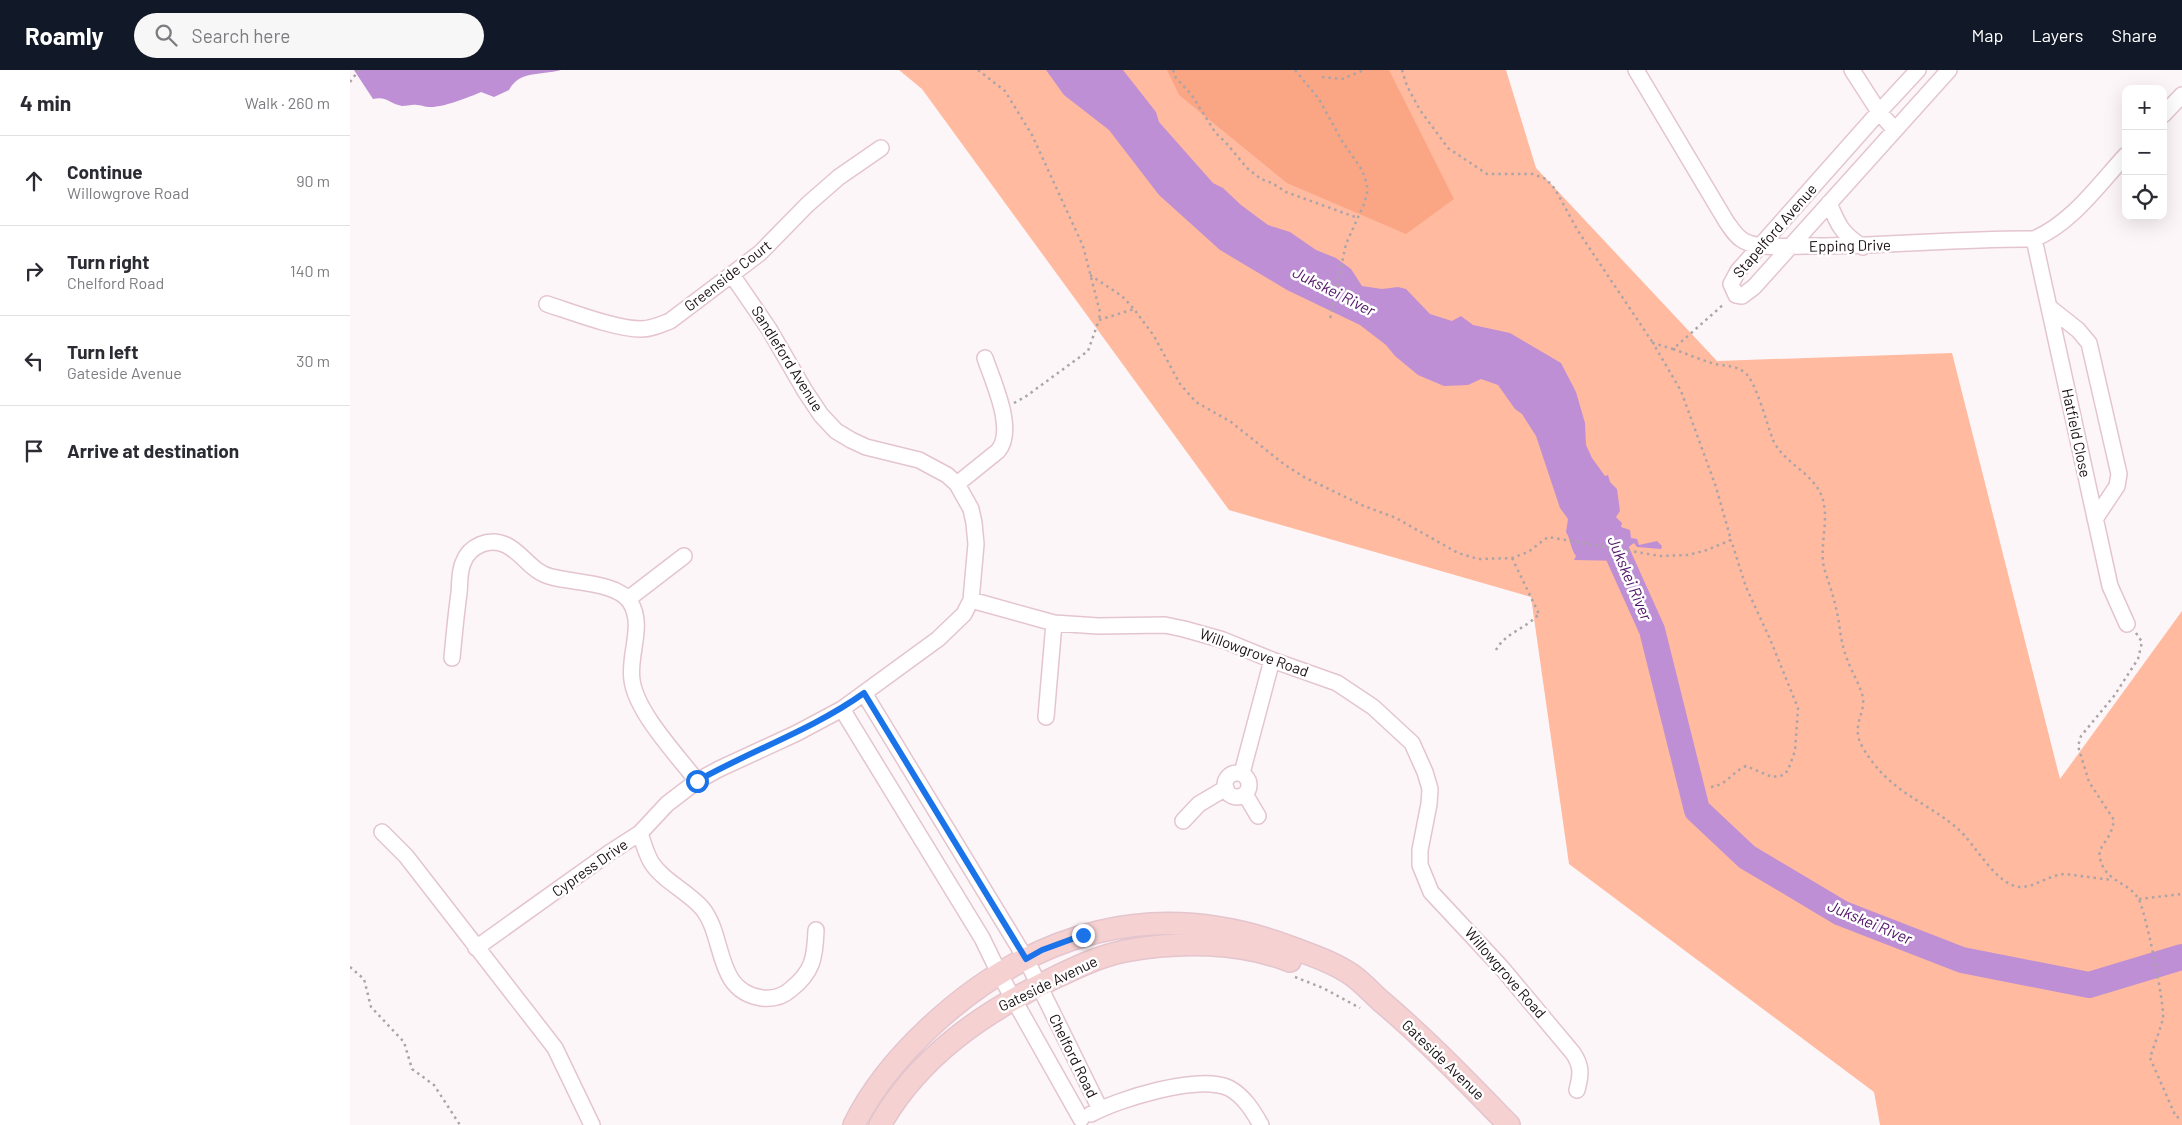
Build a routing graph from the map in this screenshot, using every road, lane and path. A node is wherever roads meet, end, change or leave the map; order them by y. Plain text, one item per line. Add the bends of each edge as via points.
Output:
1 (359, 70) edge
2 (978, 70) edge
3 (1173, 70) edge
4 (1295, 70) edge
5 (1364, 70) edge
6 (1402, 70) edge
7 (1636, 70) edge
8 (1852, 70) edge
9 (1918, 70) edge
10 (1950, 70) edge
11 (1322, 77) dead end
12 (350, 82) edge
13 (2182, 95) edge
14 (2167, 111) edge
15 (1879, 112) junction
16 (1894, 129) junction
17 (881, 148) dead end
18 (2122, 160) edge
19 (1829, 202) junction
20 (1358, 218) junction
21 (2034, 239) junction
22 (1762, 245) junction
23 (1790, 246) junction
24 (1863, 247) junction
25 (732, 275) junction
26 (1090, 275) junction
27 (1736, 294) junction
28 (547, 304) dead end
29 (2049, 306) junction
30 (1134, 309) junction
31 (1330, 318) dead end
32 (1100, 320) junction
33 (1653, 343) junction
34 (1673, 349) junction
35 (985, 358) dead end
36 (1001, 407) junction
37 (957, 484) junction
38 (2095, 519) junction
39 (1731, 540) junction
40 (684, 556) dead end
41 (1512, 558) junction
42 (628, 599) junction
43 (971, 600) junction
44 (1054, 623) junction
45 (2127, 624) joint
46 (1496, 650) dead end
47 (452, 658) dead end
48 (1272, 660) junction
49 (864, 693) junction
50 (842, 709) junction
51 (1046, 717) dead end
52 (1242, 773) junction
53 (697, 781) junction
54 (1711, 786) dead end
55 (1226, 788) junction
56 (1245, 794) junction
57 (1258, 816) dead end
58 (1183, 821) dead end
59 (382, 832) dead end
60 (640, 833) junction
61 (2112, 880) junction
62 (2182, 894) edge
63 (2139, 898) junction
64 (816, 930) dead end
65 (476, 948) junction
66 (1026, 959) junction
67 (350, 967) edge
68 (1000, 975) junction
69 (1287, 975) dead end
70 (1040, 985) junction
71 (1013, 999) junction
72 (1369, 1002) junction
73 (1055, 1022) junction
74 (1034, 1034) junction
75 (1577, 1090) dead end
76 (1100, 1109) junction
77 (2182, 1118) edge
78 (1078, 1122) edge
79 (460, 1125) edge
80 (592, 1125) edge
81 (854, 1125) edge
82 (880, 1125) edge
83 (1261, 1125) edge
84 (1510, 1125) edge

1 - 12 path
2 - 26 path via 1005,91 1019,112 1077,231
3 - 20 path via 1215,132 1247,168 1286,192
4 - 20 path via 1319,99 1366,177 1367,194
5 - 11 path via 1342,79
6 - 33 path via 1420,110 1448,148 1487,174 1533,174 1546,179 1556,189 1578,231
7 - 22 street, Epping Drive via 1732,230 1744,242
8 - 15 street
9 - 15 street, Stapelford Avenue
10 - 16 street, Stapelford Avenue
13 - 14 street
15 - 16 street
15 - 22 street, Stapelford Avenue
16 - 19 street, Stapelford Avenue
17 - 25 street, Greenside Court via 824,189 774,240
18 - 21 street, Epping Drive via 2067,218
19 - 23 street, Stapelford Avenue
19 - 24 street via 1842,231
20 - 31 path via 1346,244
21 - 24 street, Epping Drive
21 - 29 street, Hatfield Close
22 - 23 street, Epping Drive
22 - 27 street, Stapelford Avenue via 1733,278 1731,284
23 - 24 street, Epping Drive
23 - 27 street, Stapelford Avenue via 1748,293
25 - 28 street, Greenside Court via 677,316 655,327 626,328
25 - 37 street, Sandleford Avenue via 769,329 805,391 836,431 866,446 926,463
26 - 30 path via 1122,296
26 - 32 path
27 - 34 path
29 - 38 street, Hatfield Close
29 - 38 street via 2078,330 2089,344 2119,474 2117,486
30 - 32 path
30 - 41 path via 1154,336 1180,384 1196,402 1236,426 1285,465 1343,496 1396,518 1458,553 1478,559
32 - 36 path via 1088,350 1025,397
33 - 34 path
33 - 39 path via 1681,391 1716,487
34 - 61 path via 1748,374 1776,447 1811,480 1821,495 1824,567 1845,654 1863,696 1858,735 1878,770 1905,795 1965,834 2007,884 2028,886 2057,874
35 - 36 street
36 - 37 street via 1006,428 1003,445
37 - 43 street, Sandleford Avenue via 972,509 974,523 976,544
38 - 45 street, Hatfield Close via 2111,591
39 - 41 path via 1707,550 1660,556 1548,537 1528,552
39 - 54 path via 1746,586 1798,708 1795,751 1784,775 1772,777 1746,766 1719,786
40 - 42 street
41 - 46 path via 1539,615 1499,644
42 - 47 street via 608,588 544,575 504,544 483,543 473,548 462,564
42 - 53 street via 635,609 636,620 631,668 636,696 644,712
43 - 44 street, Willowgrove Road
43 - 49 street via 964,614 938,640
44 - 48 street, Willowgrove Road via 1165,625 1223,640
44 - 51 street
45 - 61 path via 2142,642 2138,659 2114,696 2081,736 2078,746 2089,782 2114,820 2111,833 2099,853
48 - 52 street
48 - 75 street, Willowgrove Road via 1351,691 1412,743 1430,789 1420,850 1424,878 1440,903 1495,960 1574,1053 1580,1063 1581,1074
49 - 50 street
49 - 66 street, Chelford Road
50 - 53 street
50 - 68 street, Chelford Road via 982,938
52 - 55 street via 1229,776
52 - 56 street via 1249,783
53 - 60 street, Cypress Drive via 667,804
55 - 56 street via 1236,797
55 - 58 street via 1199,804
56 - 57 street
59 - 65 street via 406,856
60 - 64 street via 651,862 659,872 708,917 726,972 745,992 771,999 786,994 799,983 810,969 815,953
60 - 65 street, Cypress Drive
61 - 63 path
62 - 63 path
63 - 77 path via 2163,1016 2150,1058 2176,1118
65 - 80 street via 554,1048
66 - 68 street, Gateside Avenue
66 - 70 street, Chelford Road
66 - 72 street, Gateside Avenue via 1065,941 1108,929 1202,924 1231,928 1328,962 1352,975
67 - 79 path via 364,979 370,1007 404,1042 412,1068 434,1085
68 - 71 street, Chelford Road
68 - 81 street, Gateside Avenue via 942,1016 908,1048 885,1076
69 - 72 path
70 - 71 street, Gateside Avenue
70 - 72 street, Gateside Avenue via 1098,959 1124,952 1184,945 1208,946 1238,948 1279,957 1350,987
70 - 73 street, Chelford Road
71 - 74 street, Chelford Road
71 - 82 street, Gateside Avenue via 945,1045 920,1070
72 - 84 street, Gateside Avenue via 1434,1049
73 - 74 street
73 - 76 street, Chelford Road
74 - 78 street, Chelford Road
76 - 78 street
76 - 83 street via 1175,1087 1212,1084 1238,1093 1249,1104

